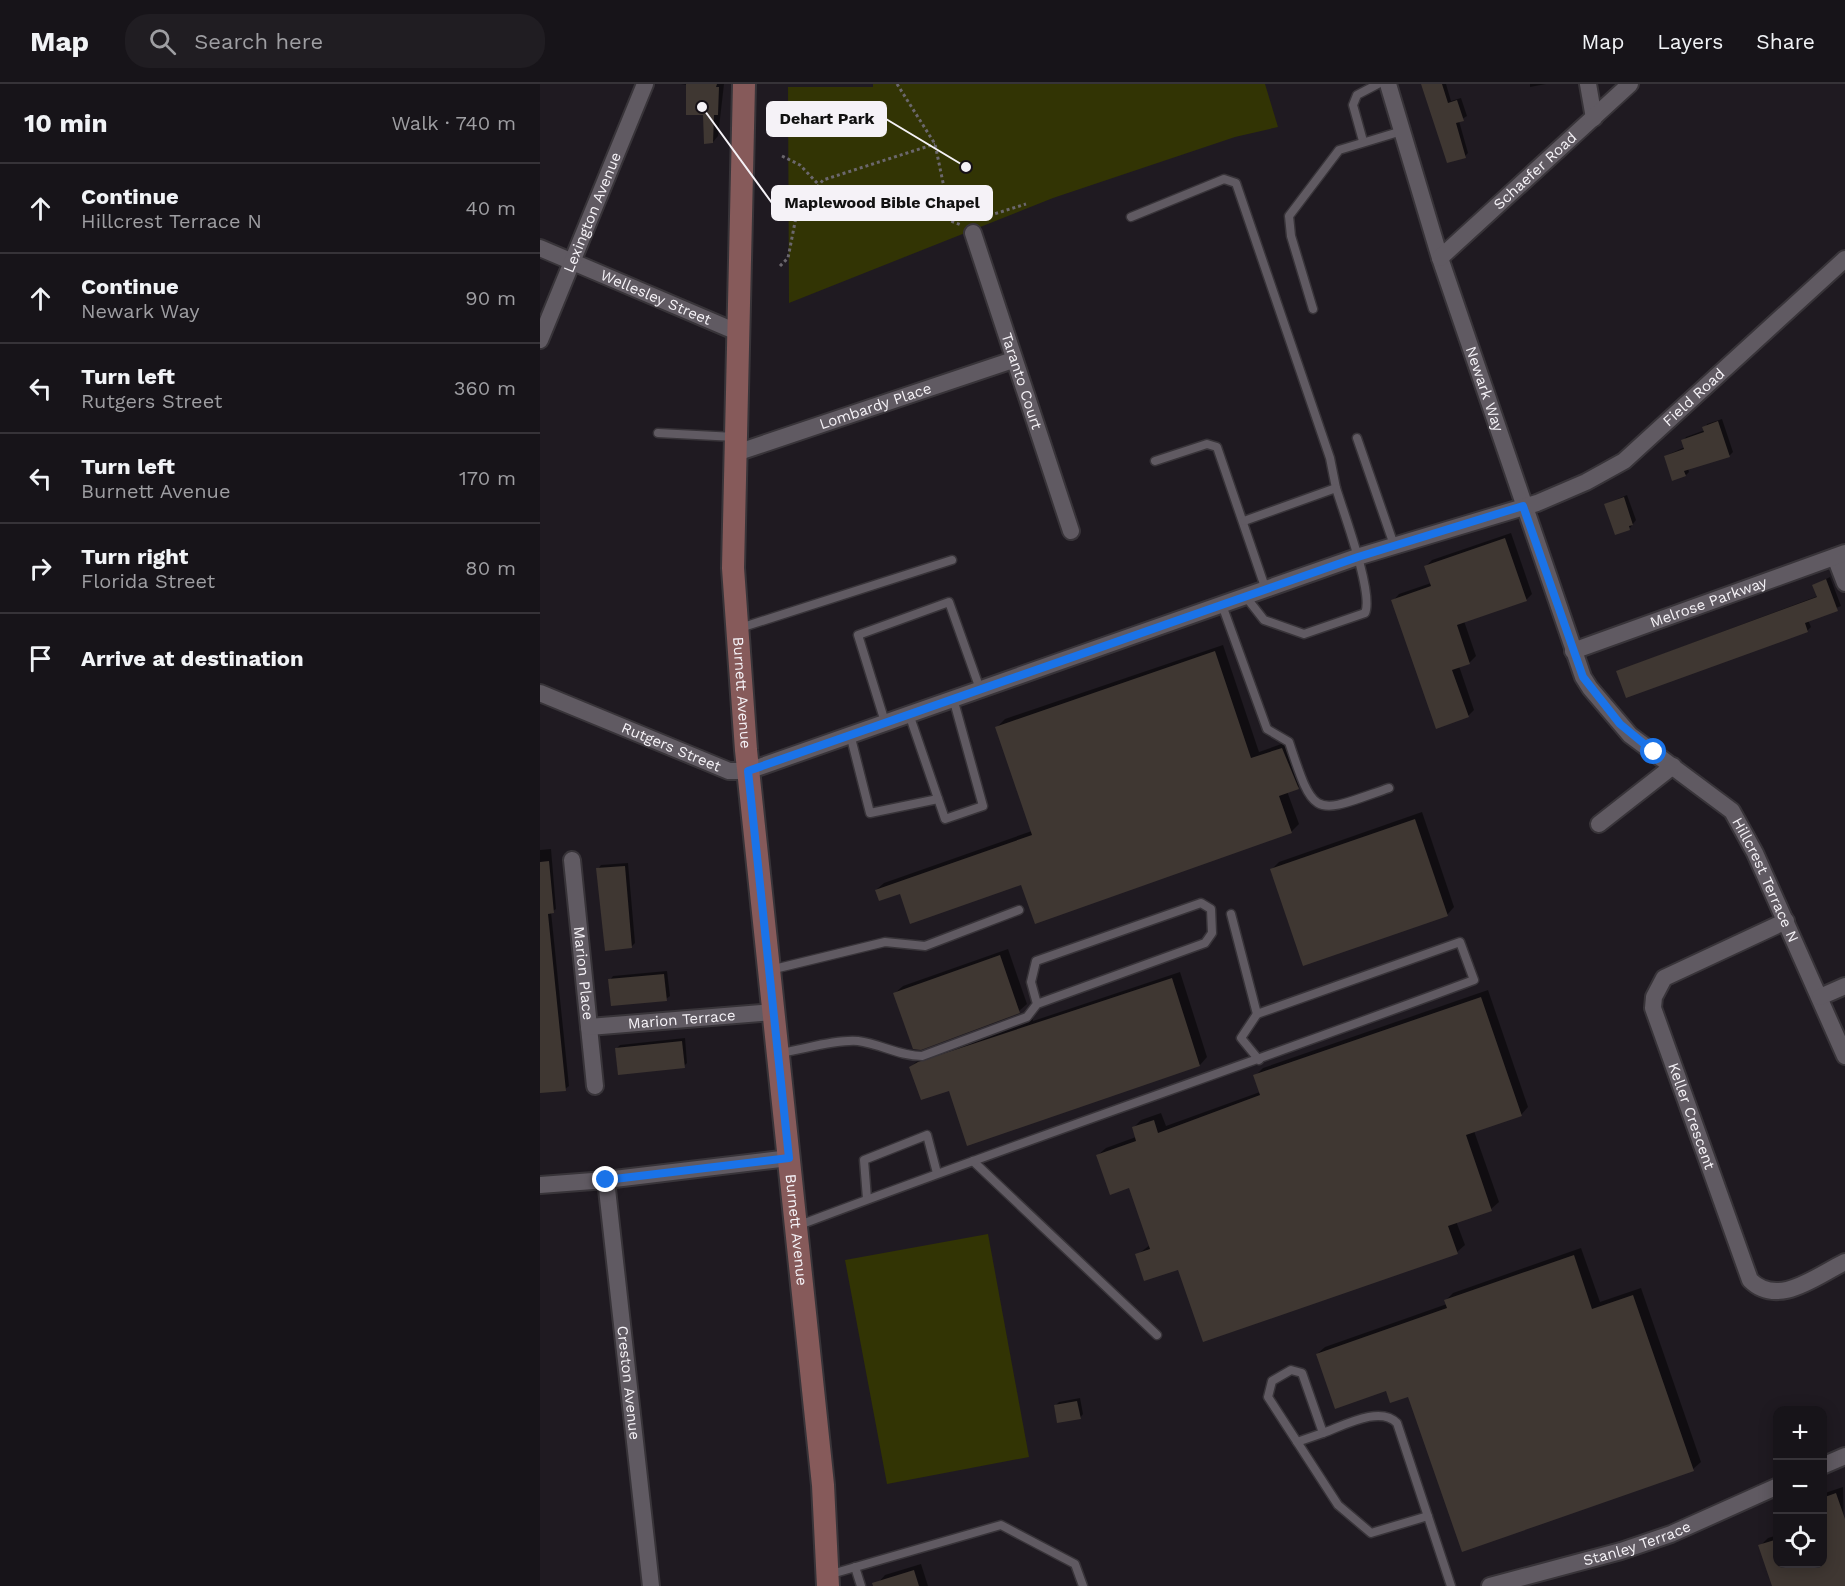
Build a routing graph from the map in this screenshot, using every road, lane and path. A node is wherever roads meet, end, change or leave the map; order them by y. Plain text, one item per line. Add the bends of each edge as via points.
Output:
1 (645, 84) edge
2 (744, 84) edge
3 (897, 84) edge
4 (1378, 84) edge
5 (1388, 84) edge
6 (1588, 84) edge
7 (1630, 84) edge
8 (1594, 118) junction
9 (1402, 130) junction
10 (1363, 141) junction
11 (934, 144) junction
12 (782, 156) dead end
13 (819, 185) junction
14 (1026, 204) dead end
15 (781, 210) dead end
16 (1131, 217) dead end
17 (796, 222) junction
18 (973, 233) dead end
19 (540, 248) edge
20 (1440, 258) junction
21 (1845, 259) edge
22 (572, 262) junction
23 (780, 266) dead end
24 (1313, 309) dead end
25 (738, 332) junction
26 (540, 340) edge
27 (1014, 360) junction
28 (658, 433) dead end
29 (1357, 438) dead end
30 (736, 445) junction
31 (1155, 461) dead end
32 (1336, 488) junction
33 (1523, 506) junction
34 (1244, 521) junction
35 (1071, 531) dead end
36 (1394, 545) junction
37 (1840, 555) edge
38 (1358, 557) junction
39 (951, 560) dead end
40 (1845, 583) edge
41 (1266, 590) junction
42 (1246, 597) junction
43 (1222, 605) junction
44 (736, 629) junction
45 (1573, 651) junction
46 (1590, 688) joint
47 (980, 689) junction
48 (540, 693) edge
49 (953, 698) junction
50 (909, 714) junction
51 (885, 722) junction
52 (850, 734) junction
53 (1673, 766) junction
54 (748, 771) junction
55 (1389, 788) dead end
56 (938, 799) junction
57 (1599, 824) dead end
58 (572, 860) dead end
59 (1019, 910) dead end
60 (1231, 914) dead end
61 (1786, 921) junction
62 (770, 970) junction
63 (1845, 986) edge
64 (1820, 997) junction
65 (1037, 1004) junction
66 (774, 1012) junction
67 (1257, 1014) junction
68 (589, 1027) junction
69 (778, 1054) junction
70 (1845, 1056) edge
71 (1258, 1060) junction
72 (595, 1086) dead end
73 (789, 1158) junction
74 (973, 1161) junction
75 (936, 1173) junction
76 (606, 1180) junction
77 (540, 1185) edge
78 (867, 1199) junction
79 (797, 1226) junction
80 (1845, 1262) edge
81 (1157, 1335) dead end
82 (1323, 1433) junction
83 (1297, 1442) junction
84 (1845, 1456) edge
85 (1827, 1464) edge
86 (1773, 1488) edge
87 (1428, 1516) junction
88 (855, 1567) junction
89 (827, 1583) edge
90 (651, 1586) edge
91 (861, 1586) edge
92 (1083, 1586) edge
93 (1451, 1586) edge
94 (1490, 1586) edge

1 - 22 street, Lexington Avenue
2 - 25 street, Burnett Avenue
3 - 11 path
4 - 10 lane via 1357,95 1353,105
5 - 9 street, Newark Way
6 - 8 street
7 - 8 street, Schaefer Road
8 - 20 street, Schaefer Road
9 - 10 lane
9 - 20 street, Newark Way
10 - 24 lane via 1333,155 1289,216 1291,236
11 - 13 path via 823,180
11 - 14 path via 951,220 959,225
12 - 13 path via 800,165
13 - 17 path via 797,212
15 - 17 path
16 - 32 lane via 1224,179 1236,183 1330,458
17 - 23 path via 788,258
18 - 27 street, Taranto Court
19 - 22 street, Wellesley Street
20 - 33 street, Newark Way
21 - 33 street, Field Road via 1624,461 1586,482
22 - 25 street, Wellesley Street
22 - 26 street, Lexington Avenue
25 - 30 street, Burnett Avenue
27 - 30 street, Lombardy Place
27 - 35 street, Taranto Court
28 - 30 lane
29 - 36 lane
30 - 44 street, Burnett Avenue
31 - 34 lane via 1207,444 1217,447
32 - 34 lane
32 - 38 lane
33 - 36 street, Rutgers Street
33 - 45 street, Newark Way
34 - 41 lane
36 - 38 street, Rutgers Street
37 - 40 street
37 - 45 street, Melrose Parkway
38 - 41 street, Rutgers Street
38 - 42 lane via 1368,605 1365,613 1304,634 1264,620
39 - 44 lane
41 - 42 street, Rutgers Street
42 - 43 street, Rutgers Street
43 - 47 street, Rutgers Street
43 - 55 lane via 1267,729 1289,742 1306,792 1317,804 1333,807
44 - 54 street, Burnett Avenue
45 - 46 street, Newark Way
46 - 53 street, Hillcrest Terrace N via 1630,735
47 - 49 street, Rutgers Street
47 - 51 lane via 949,602 858,635
48 - 54 street, Rutgers Street via 729,771
49 - 50 street, Rutgers Street
49 - 56 lane via 983,806 945,819
50 - 51 street, Rutgers Street
50 - 56 lane
51 - 52 street, Rutgers Street
52 - 54 street, Rutgers Street
52 - 56 lane via 870,813
53 - 57 street
53 - 61 street, Hillcrest Terrace N via 1732,811
54 - 62 street, Burnett Avenue
58 - 68 street, Marion Place
59 - 62 lane via 925,946 885,942
60 - 67 lane
61 - 64 street, Hillcrest Terrace N
61 - 80 street, Keller Crescent via 1664,978 1653,1008 1750,1280 1766,1292 1779,1293
62 - 66 street, Burnett Avenue
63 - 64 street
64 - 70 street, Hillcrest Terrace N
65 - 65 lane via 1204,943 1212,933 1211,909 1201,903 1036,962 1031,982
65 - 69 lane via 1027,1017 922,1056 904,1056 882,1045 855,1041
66 - 68 street, Marion Terrace
66 - 69 street, Burnett Avenue
67 - 71 lane via 1240,1038
67 - 71 lane via 1460,942 1474,980
68 - 72 street, Marion Place
69 - 73 street, Burnett Avenue
71 - 74 lane
73 - 76 street
73 - 79 street, Burnett Avenue
74 - 75 lane
74 - 81 lane
75 - 78 lane
75 - 78 lane via 927,1135 864,1160
76 - 77 street
76 - 90 street, Creston Avenue
78 - 79 lane
79 - 89 street, Burnett Avenue via 823,1485
82 - 83 lane
82 - 83 lane via 1302,1373 1291,1370 1272,1381 1268,1397
82 - 87 lane via 1379,1414 1391,1416 1397,1423
83 - 87 lane via 1338,1506 1371,1533
84 - 85 street
86 - 94 street, Stanley Terrace via 1651,1541
87 - 93 lane
88 - 89 lane
88 - 91 lane
88 - 92 lane via 1001,1525 1075,1564

